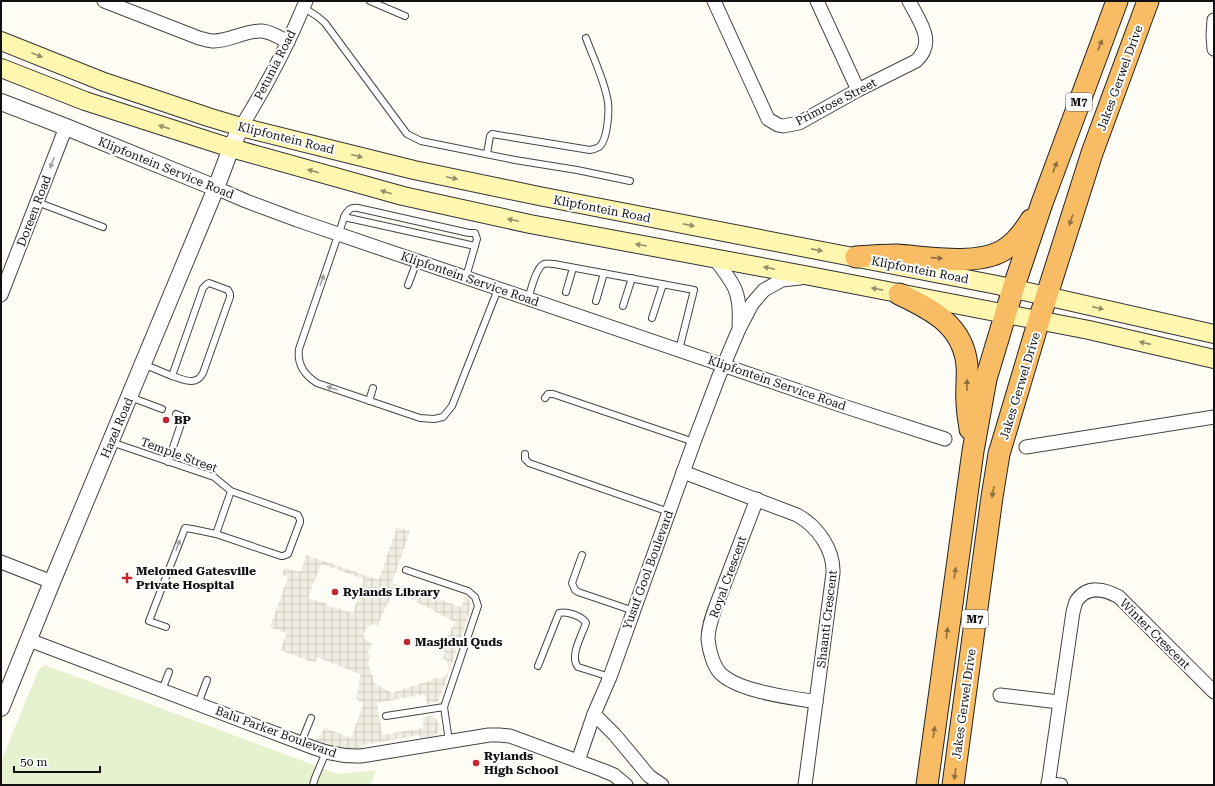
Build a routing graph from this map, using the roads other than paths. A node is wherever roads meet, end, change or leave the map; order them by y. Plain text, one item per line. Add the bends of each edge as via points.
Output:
1 (104, 1) edge
2 (370, 1) edge
3 (714, 1) edge
4 (816, 1) edge
5 (909, 1) edge
6 (1117, 1) edge
7 (1148, 1) edge
8 (304, 4) edge
9 (405, 16) dead end
10 (1214, 20) edge
11 (586, 38) dead end
12 (1, 41) edge
13 (288, 42) junction
14 (1214, 49) edge
15 (1, 68) edge
16 (858, 90) junction
17 (1, 102) edge
18 (66, 127) junction
19 (241, 127) junction
20 (231, 148) junction
21 (487, 154) junction
22 (630, 181) dead end
23 (216, 188) junction
24 (37, 202) junction
25 (1042, 204) junction
26 (344, 217) junction
27 (103, 227) dead end
28 (338, 234) junction
29 (475, 246) junction
30 (856, 257) junction
31 (714, 258) junction
32 (417, 261) junction
33 (573, 268) junction
34 (604, 273) junction
35 (466, 277) junction
36 (815, 277) junction
37 (632, 278) junction
38 (663, 284) junction
39 (408, 285) dead end
40 (498, 289) junction
41 (1013, 289) junction
42 (566, 292) dead end
43 (899, 294) junction
44 (1, 296) edge
45 (1047, 296) junction
46 (528, 299) junction
47 (596, 300) dead end
48 (623, 306) dead end
49 (1006, 314) junction
50 (652, 318) dead end
51 (1039, 320) junction
52 (739, 329) junction
53 (1214, 334) edge
54 (679, 350) junction
55 (1214, 359) edge
56 (143, 364) junction
57 (723, 365) junction
58 (172, 376) junction
59 (373, 388) dead end
60 (130, 397) junction
61 (545, 398) dead end
62 (369, 401) junction
63 (162, 409) dead end
64 (176, 414) dead end
65 (1214, 417) edge
66 (945, 439) dead end
67 (111, 442) junction
68 (694, 442) junction
69 (1026, 447) dead end
70 (973, 451) junction
71 (525, 454) dead end
72 (168, 462) junction
73 (683, 472) junction
74 (231, 491) junction
75 (757, 499) junction
76 (669, 512) junction
77 (216, 534) junction
78 (582, 555) dead end
79 (1, 562) edge
80 (406, 570) dead end
81 (52, 582) junction
82 (634, 611) junction
83 (166, 627) dead end
84 (29, 640) junction
85 (538, 666) dead end
86 (169, 672) dead end
87 (610, 678) junction
88 (207, 680) dead end
89 (162, 690) junction
90 (1214, 692) edge
91 (1000, 695) dead end
92 (816, 702) junction
93 (1059, 702) junction
94 (198, 704) junction
95 (444, 707) junction
96 (1, 708) edge
97 (594, 714) junction
98 (386, 716) dead end
99 (311, 718) dead end
100 (449, 741) junction
101 (301, 743) junction
102 (326, 752) junction
103 (578, 761) junction
104 (313, 785) edge
105 (626, 785) edge
106 (662, 785) edge
107 (805, 785) edge
108 (926, 785) edge
109 (953, 785) edge
110 (1052, 785) edge

1 - 13 street via 199,38 214,41 262,31
2 - 9 lane
3 - 16 street, Primrose Street via 768,119 783,126 799,123
4 - 16 street
5 - 16 street, Primrose Street via 926,34 922,56
25 -> 6 highway, M7
7 -> 45 highway, Jakes Gerwel Drive / M7 via 1092,153
8 - 13 street, Petunia Road
8 - 21 lane via 330,29 407,134 421,141
10 - 14 street
11 - 21 lane via 608,101 606,131 600,146 590,150 492,134
12 -> 19 main road, Klipfontein Road via 104,82
13 - 19 street, Petunia Road
20 -> 15 main road, Klipfontein Road via 84,101
17 - 18 street, Klipfontein Service Road
18 - 23 street, Klipfontein Service Road
18 -> 24 street, Doreen Road
19 - 20 street, Hazel Road
19 -> 30 main road, Klipfontein Road via 414,170
20 - 23 street, Hazel Road
31 -> 20 main road, Klipfontein Road via 530,224 403,196
21 - 22 lane
23 - 28 street, Klipfontein Service Road
23 - 56 street, Hazel Road
24 - 27 lane
24 - 44 street, Doreen Road
30 -> 25 highway via 894,255 972,259 997,254 1021,235
25 - 41 highway, M7
26 - 28 lane
26 - 29 lane
26 - 29 lane via 352,208 475,233
28 - 32 street, Klipfontein Service Road
62 -> 28 lane via 317,383 307,376 299,361 300,343
29 - 35 lane
30 - 41 main road, Klipfontein Road
36 -> 31 main road, Klipfontein Road
31 - 52 street, Yusuf Gool Boulevard via 739,297
32 - 35 street, Klipfontein Service Road
32 - 39 lane
33 - 34 lane
33 - 42 lane
33 - 46 lane via 545,264 537,274
34 - 37 lane
34 - 47 lane
35 - 40 street, Klipfontein Service Road
43 -> 36 main road, Klipfontein Road
36 - 52 street, Yusuf Gool Boulevard via 782,280 764,290 752,304
37 - 38 lane
37 - 48 lane
38 - 50 lane
38 - 54 lane via 694,290
40 - 46 street, Klipfontein Service Road
40 - 62 lane via 452,406 444,417 420,418
41 - 45 main road, Klipfontein Road
41 - 49 highway, M7
43 - 49 main road, Klipfontein Road
70 -> 43 highway via 967,402 967,365 962,343 943,319 920,303
45 - 51 highway, Jakes Gerwel Drive / M7
45 -> 53 main road, Klipfontein Road
46 - 54 street, Klipfontein Service Road
49 - 51 main road, Klipfontein Road
49 - 70 highway, M7 via 986,379
55 -> 51 main road, Klipfontein Road
51 -> 109 highway, Jakes Gerwel Drive / M7 via 1000,454
52 - 57 street, Yusuf Gool Boulevard
54 - 57 street, Klipfontein Service Road
56 - 58 lane
56 - 60 street, Hazel Road
57 - 66 street, Klipfontein Service Road
57 - 68 street, Yusuf Gool Boulevard
58 - 58 lane via 189,382 201,377 230,297 228,290 209,283 203,288
59 - 62 lane
60 - 63 lane
60 - 67 street, Hazel Road
61 - 68 lane via 548,394 553,394
64 - 72 lane via 183,418
65 - 69 street
67 - 72 lane, Temple Street
67 - 81 street, Hazel Road
68 - 73 street, Yusuf Gool Boulevard
108 -> 70 highway, M7
71 - 76 lane via 525,459 529,463
72 - 74 lane, Temple Street via 214,477
73 - 75 street, Shaanti Crescent
73 - 76 street, Yusuf Gool Boulevard
74 - 77 lane
74 - 77 lane, Temple Street via 300,517 290,552 283,556
75 - 92 street, Shaanti Crescent via 806,520 816,529 831,556 833,564
75 - 92 street, Royal Crescent via 710,625 708,639 713,663 720,673 743,687
76 - 82 street, Yusuf Gool Boulevard
83 -> 77 lane via 149,621 185,528
78 - 82 lane via 572,583 575,590
79 - 81 street
80 - 95 lane via 468,591 477,602 477,610
81 - 84 street, Hazel Road
82 - 87 street, Yusuf Gool Boulevard
84 - 89 street, Balu Parker Boulevard
84 - 96 street, Hazel Road
85 - 87 lane via 559,613 562,612 581,617 586,623 574,655 575,663
86 - 89 lane
87 - 97 street, Yusuf Gool Boulevard
88 - 94 lane
89 - 94 street, Balu Parker Boulevard
90 - 93 street, Winter Crescent via 1118,597 1110,592 1092,590 1077,600 1073,612
91 - 93 street
92 - 107 street, Shaanti Crescent
93 - 110 street, Winter Crescent
94 - 101 street, Balu Parker Boulevard
95 - 98 lane
95 - 100 lane
97 - 103 street, Yusuf Gool Boulevard
97 - 106 street via 649,776
99 - 101 lane
100 - 102 street, Balu Parker Boulevard via 361,756 349,757
100 - 103 street, Balu Parker Boulevard via 499,734
101 - 102 street, Balu Parker Boulevard
102 - 104 lane
103 - 105 street via 614,775

